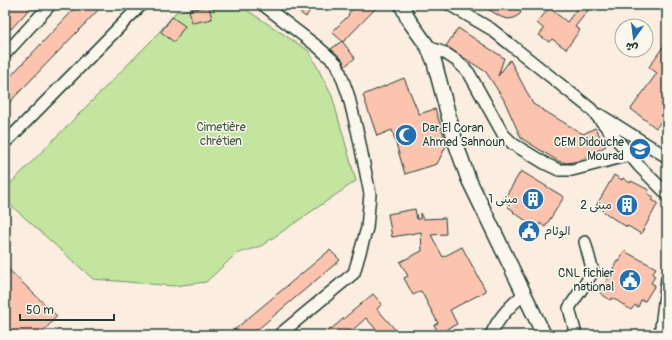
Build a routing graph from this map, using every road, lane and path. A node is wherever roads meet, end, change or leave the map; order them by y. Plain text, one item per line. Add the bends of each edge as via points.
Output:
1 (50, 5) edge
2 (140, 5) edge
3 (263, 5) edge
4 (402, 5) edge
5 (450, 5) edge
6 (428, 47) junction
7 (5, 54) edge
8 (591, 109) junction
9 (8, 140) dead end
10 (630, 155) junction
11 (667, 157) edge
12 (667, 194) edge
13 (585, 242) dead end
14 (667, 278) edge
15 (524, 294) junction
16 (280, 335) edge
17 (491, 335) edge
18 (544, 335) edge
19 (576, 335) edge
20 (660, 335) edge

1 - 7 street
2 - 9 street
3 - 16 street via 337,64 348,94 370,194 367,228 354,273
4 - 6 street via 408,19
5 - 8 street via 490,29
6 - 10 street via 457,61 469,73 503,134 513,144 546,164 559,170 572,170
6 - 15 street via 468,178
8 - 10 street
8 - 11 street
10 - 12 street
13 - 19 street via 593,272 568,308
14 - 20 street
15 - 17 street via 502,316
15 - 18 street

